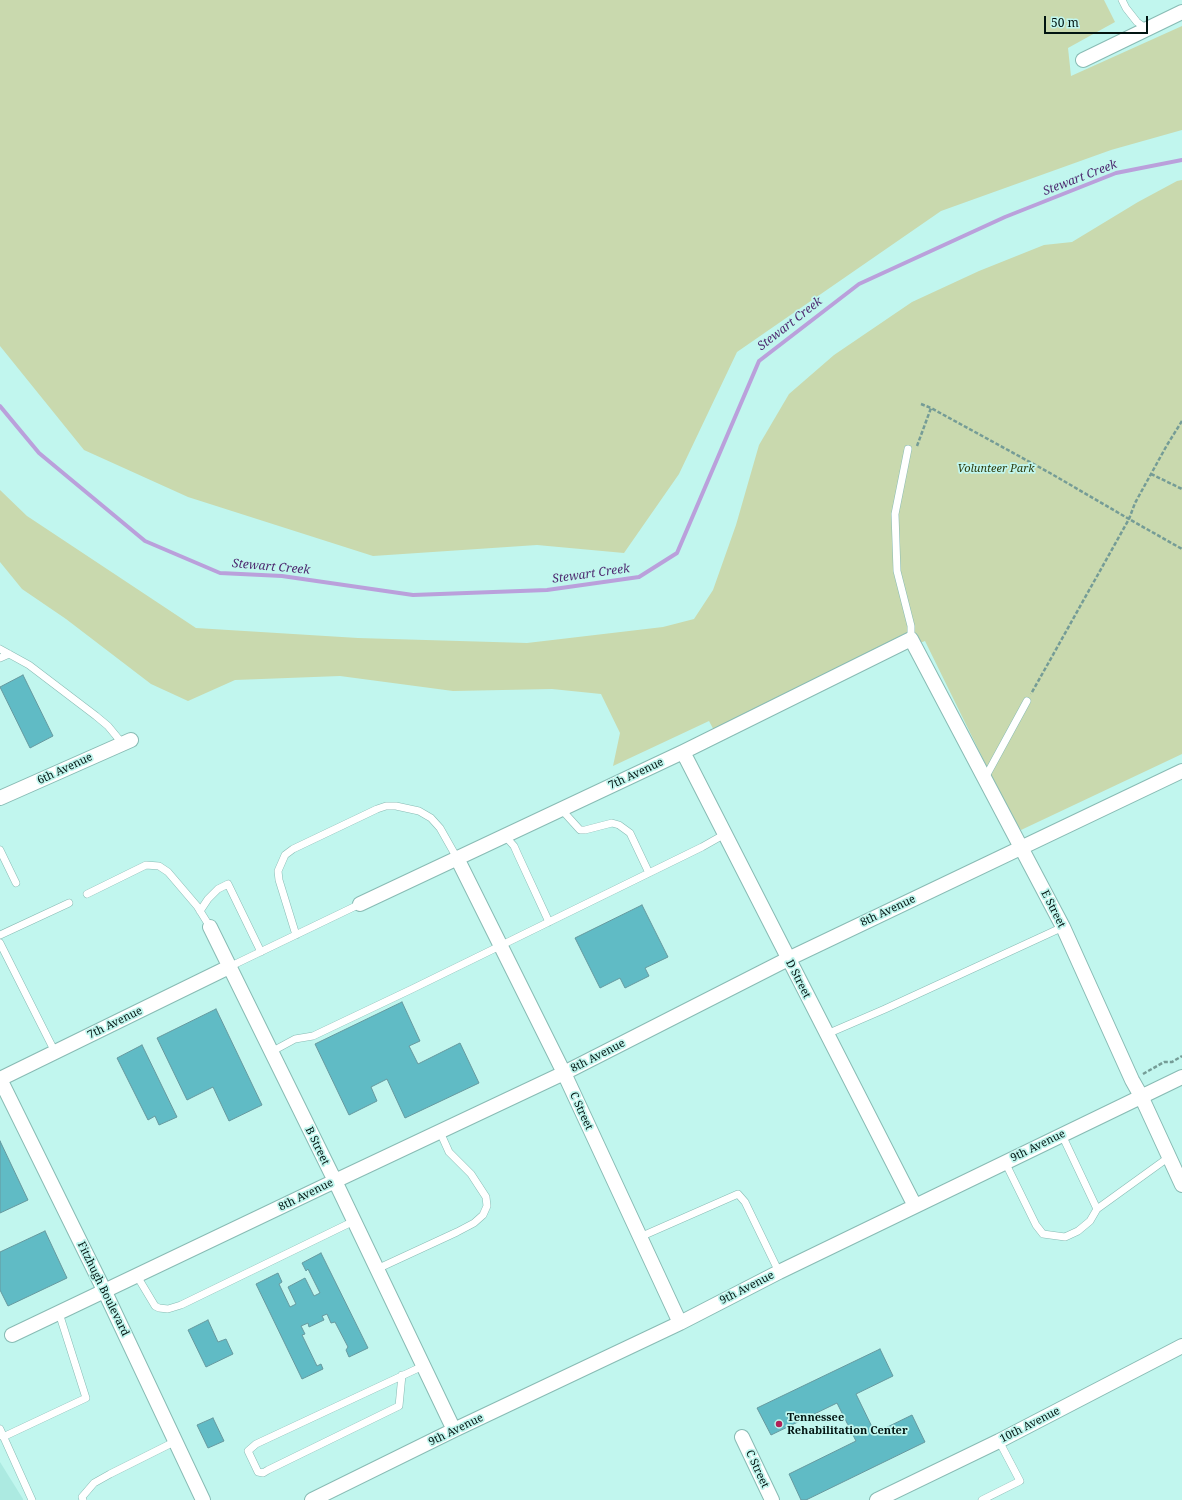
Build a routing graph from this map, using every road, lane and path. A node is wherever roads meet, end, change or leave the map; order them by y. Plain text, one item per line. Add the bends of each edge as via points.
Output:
1 (1122, 0) edge
2 (1182, 12) edge
3 (1147, 29) junction
4 (1083, 60) dead end
5 (921, 404) dead end
6 (931, 408) junction
7 (1182, 421) edge
8 (911, 451) joint
9 (1151, 474) junction
10 (1182, 489) edge
11 (1129, 519) junction
12 (1182, 549) edge
13 (911, 639) junction
14 (0, 649) edge
15 (9, 654) junction
16 (0, 658) edge
17 (1027, 701) joint
18 (126, 741) joint
19 (683, 752) junction
20 (1182, 771) edge
21 (985, 778) junction
22 (0, 798) edge
23 (561, 809) junction
24 (724, 834) junction
25 (506, 836) junction
26 (1022, 848) junction
27 (0, 850) edge
28 (457, 858) junction
29 (649, 873) junction
30 (16, 883) dead end
31 (87, 894) dead end
32 (69, 903) dead end
33 (360, 904) joint
34 (200, 911) junction
35 (549, 922) junction
36 (1063, 926) junction
37 (210, 927) joint
38 (0, 935) edge
39 (296, 935) junction
40 (0, 943) edge
41 (501, 946) junction
42 (261, 952) junction
43 (788, 959) junction
44 (229, 967) junction
45 (827, 1034) junction
46 (55, 1052) junction
47 (271, 1052) junction
48 (1182, 1056) edge
49 (564, 1073) junction
50 (1182, 1077) edge
51 (0, 1079) edge
52 (1132, 1080) junction
53 (1141, 1096) junction
54 (440, 1132) junction
55 (1062, 1135) junction
56 (1168, 1157) junction
57 (1005, 1162) junction
58 (335, 1181) junction
59 (1182, 1185) edge
60 (915, 1206) junction
61 (1097, 1209) junction
62 (354, 1221) junction
63 (640, 1237) junction
64 (376, 1269) junction
65 (779, 1272) junction
66 (137, 1276) junction
67 (105, 1292) junction
68 (59, 1313) junction
69 (680, 1323) junction
70 (12, 1335) dead end
71 (1182, 1346) edge
72 (423, 1366) junction
73 (402, 1375) junction
74 (0, 1429) edge
75 (454, 1430) junction
76 (3, 1436) junction
77 (742, 1437) dead end
78 (176, 1441) junction
79 (999, 1441) junction
80 (321, 1498) edge
81 (32, 1500) edge
82 (83, 1500) edge
83 (203, 1500) edge
84 (772, 1500) edge
85 (877, 1500) edge
86 (982, 1500) edge

1 - 3 lane via 1137,22
2 - 3 street
3 - 4 street
5 - 6 path
6 - 8 path
6 - 11 path
7 - 9 path
8 - 13 lane via 894,514 897,571 911,626
9 - 10 path
9 - 11 path
11 - 12 path
11 - 17 path
13 - 19 street, 7th Avenue
13 - 21 street, E Street
14 - 15 lane
15 - 16 lane
15 - 18 lane via 29,665
17 - 21 lane
18 - 22 street, 6th Avenue
19 - 23 street, 7th Avenue
19 - 24 street, D Street
20 - 26 street, 8th Avenue
21 - 26 street, E Street
23 - 25 street, 7th Avenue
23 - 29 lane via 580,830 612,823 619,825 630,833
24 - 29 lane
24 - 43 street, D Street
25 - 28 street, 7th Avenue
25 - 35 lane via 514,846
26 - 36 street, E Street
26 - 43 street, 8th Avenue
27 - 30 lane
28 - 33 street, 7th Avenue
28 - 39 lane via 440,828 431,818 419,811 396,806 386,806 293,849 285,855 280,867 279,880
28 - 41 street, C Street
29 - 35 lane
31 - 34 lane via 146,865 159,866 168,872
32 - 38 lane
33 - 39 lane
34 - 37 lane
34 - 42 lane via 208,898 228,884
35 - 41 lane
36 - 45 lane
36 - 52 street, E Street
37 - 44 street, B Street
39 - 42 lane
40 - 46 lane
41 - 47 lane via 313,1036 295,1039
41 - 49 street, C Street
42 - 44 lane
43 - 45 street, D Street
43 - 49 street, 8th Avenue
44 - 46 street, 7th Avenue
44 - 47 street, B Street
45 - 60 street, D Street
46 - 51 street, 7th Avenue
47 - 58 street, B Street
48 - 52 path via 1172,1062 1164,1062
49 - 54 street, 8th Avenue
49 - 63 street, C Street
50 - 53 street, 9th Avenue
51 - 67 street, Fitzhugh Boulevard
52 - 53 street, E Street
53 - 55 street, 9th Avenue
53 - 56 street, E Street
54 - 58 street, 8th Avenue
54 - 64 lane via 449,1152 471,1174 486,1197 487,1206 483,1215 457,1232
55 - 57 street, 9th Avenue
55 - 61 lane
56 - 59 street, E Street
56 - 61 lane
57 - 60 street, 9th Avenue
57 - 61 lane via 1043,1234 1065,1237 1072,1234 1090,1221
58 - 62 street, B Street
58 - 66 street, 8th Avenue
60 - 65 street, 9th Avenue
62 - 64 street, B Street
62 - 66 lane via 168,1309 155,1306
63 - 65 lane via 738,1194 745,1202
63 - 69 street, C Street
64 - 72 street, B Street
65 - 69 street, 9th Avenue
66 - 67 street, 8th Avenue
67 - 68 street, 8th Avenue
67 - 78 street, Fitzhugh Boulevard
68 - 70 street, 8th Avenue
68 - 76 lane via 86,1398
69 - 75 street, 9th Avenue
71 - 79 street, 10th Avenue
72 - 73 lane
72 - 75 street, B Street
73 - 73 lane via 256,1444 248,1452 258,1472 268,1470 399,1406
74 - 76 lane
75 - 80 street, 9th Avenue
76 - 81 lane
77 - 84 street, C Street
78 - 82 lane via 94,1483 82,1497
78 - 83 street, Fitzhugh Boulevard
79 - 85 street, 10th Avenue
79 - 86 lane via 1020,1481

